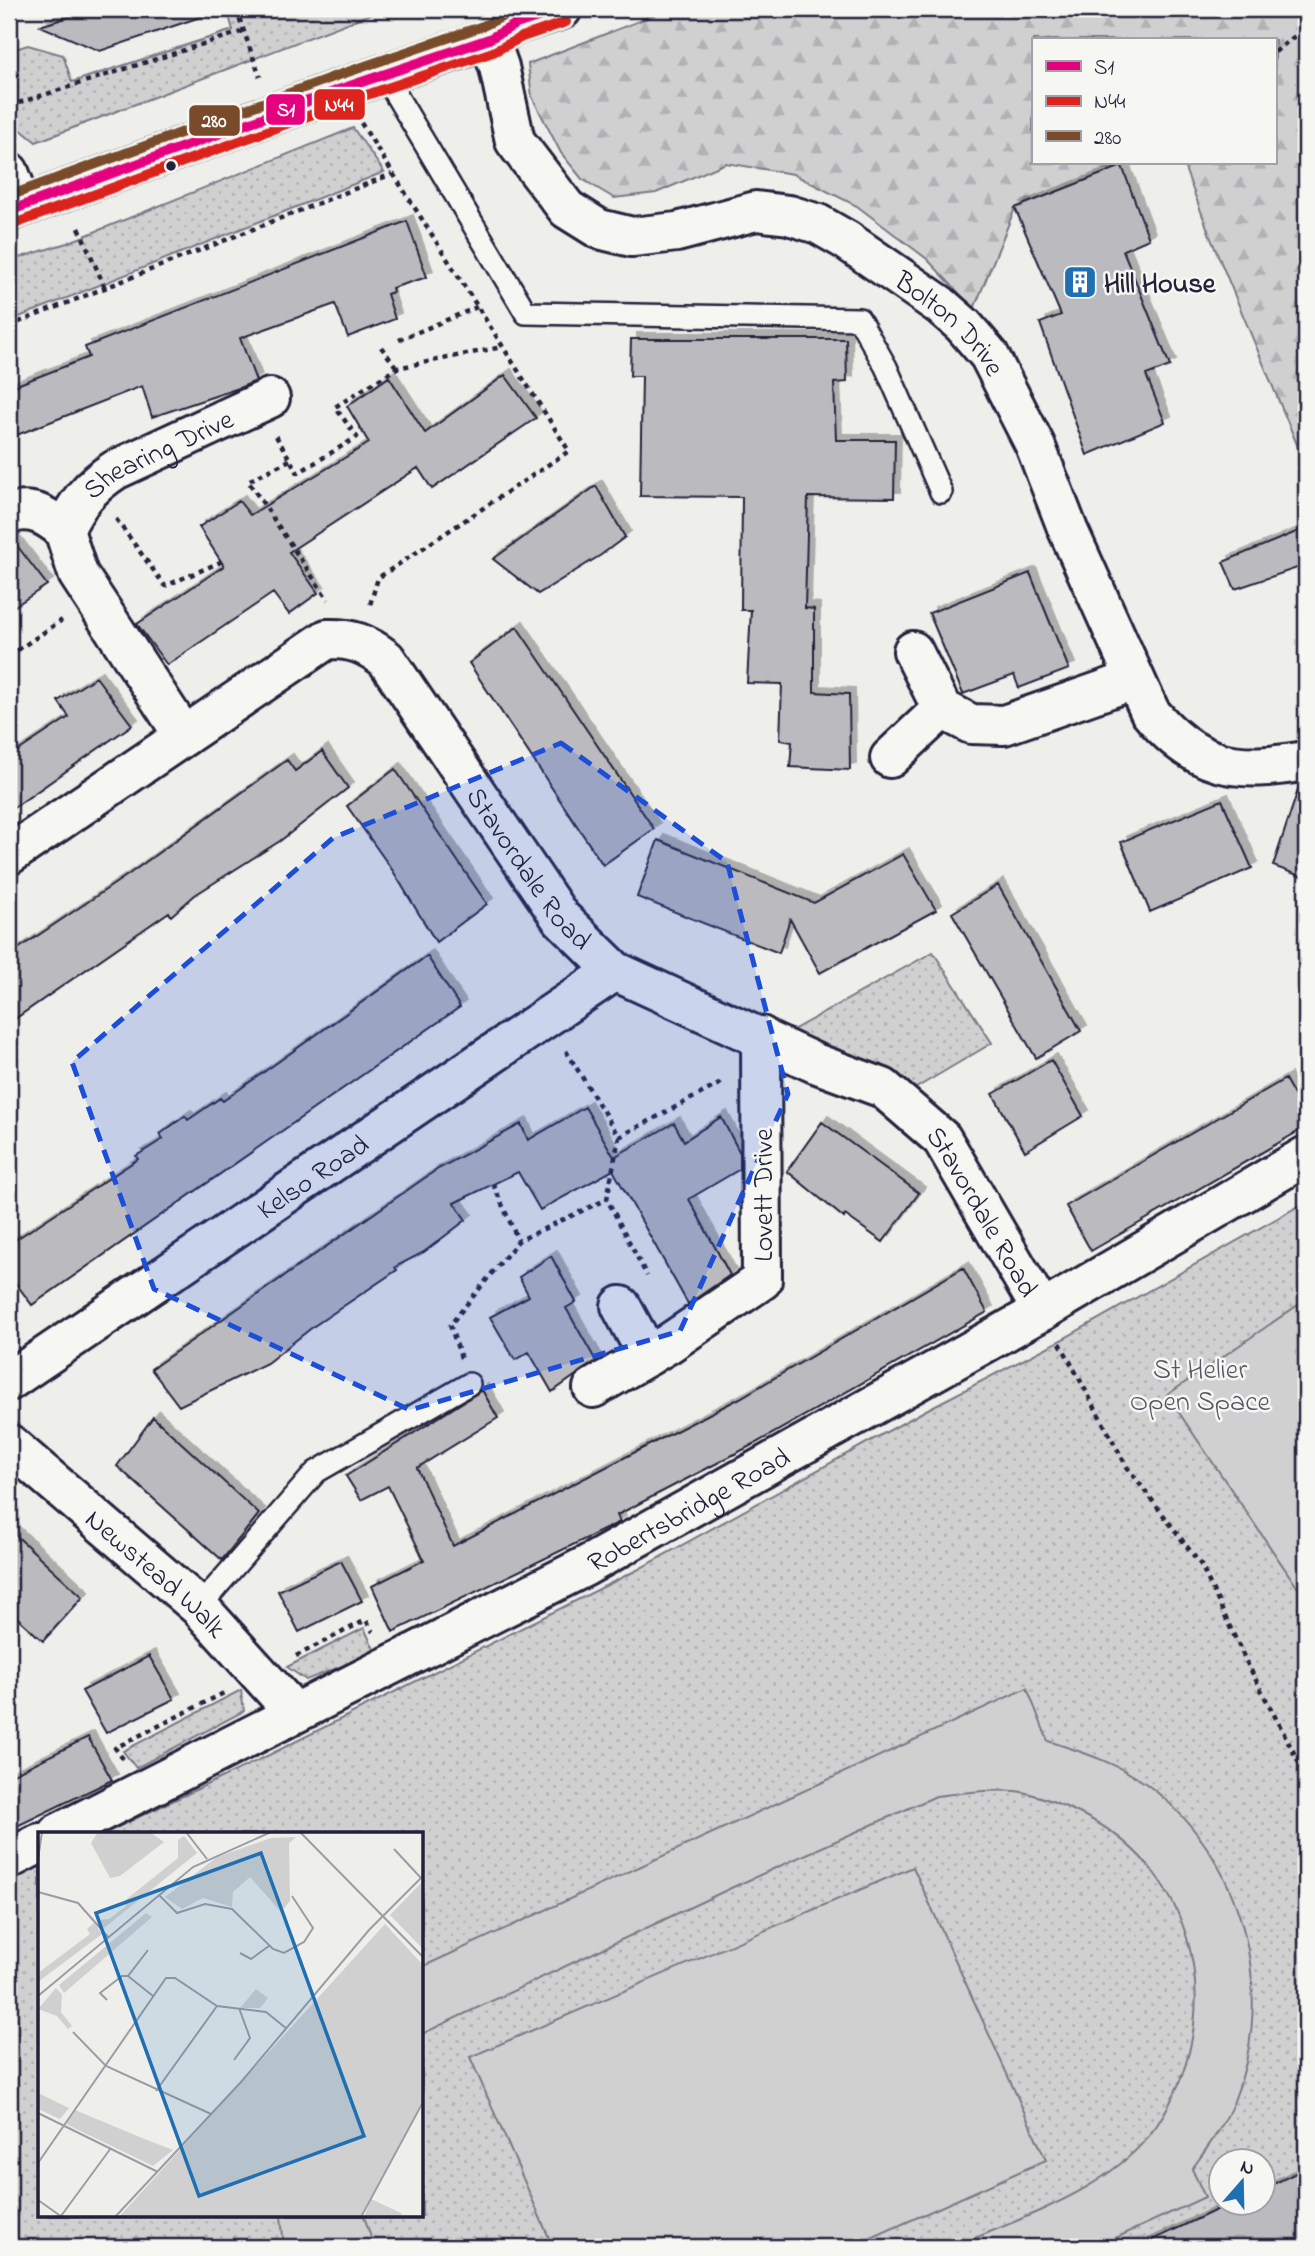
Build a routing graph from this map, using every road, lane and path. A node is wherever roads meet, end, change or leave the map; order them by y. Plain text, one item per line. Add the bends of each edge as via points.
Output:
1 (236, 9) edge
2 (562, 9) edge
3 (1306, 27) edge
4 (244, 31) junction
5 (489, 39) junction
6 (1276, 51) edge
7 (384, 75) junction
8 (341, 89) junction
9 (9, 106) edge
10 (274, 115) junction
11 (392, 174) junction
12 (64, 193) junction
13 (13, 196) edge
14 (105, 288) junction
15 (477, 307) junction
16 (9, 326) edge
17 (399, 340) dead end
18 (502, 347) junction
19 (382, 348) dead end
20 (397, 368) junction
21 (264, 401) joint
22 (290, 460) junction
23 (92, 485) junction
24 (941, 492) dead end
25 (9, 513) edge
26 (64, 530) junction
27 (223, 561) dead end
28 (94, 598) junction
29 (347, 640) junction
30 (912, 651) dead end
31 (9, 656) edge
32 (1133, 680) junction
33 (942, 709) junction
34 (184, 736) junction
35 (890, 758) dead end
36 (1306, 761) edge
37 (9, 855) edge
38 (615, 971) junction
39 (546, 1018) junction
40 (761, 1049) junction
41 (619, 1138) junction
42 (1306, 1156) edge
43 (493, 1184) dead end
44 (607, 1199) junction
45 (518, 1241) junction
46 (621, 1306) joint
47 (1042, 1311) junction
48 (648, 1356) junction
49 (9, 1381) edge
50 (470, 1384) joint
51 (593, 1388) dead end
52 (9, 1444) edge
53 (199, 1607) junction
54 (294, 1712) junction
55 (1306, 1776) edge
56 (61, 1832) edge
57 (38, 1844) edge
58 (9, 1859) edge

1 - 4 path
2 - 5 street via 516,24
3 - 6 path
4 - 9 path
4 - 10 path
5 - 7 street
5 - 32 street, Bolton Drive via 515,141 567,209 599,229 632,237 677,232 756,211 789,215 846,240 963,325 989,355 1035,445
7 - 8 street
7 - 24 lane via 526,313 859,319 886,366
8 - 10 street
8 - 11 path
10 - 12 street
11 - 14 path
11 - 15 path
12 - 13 street
12 - 14 path
14 - 16 path
15 - 17 path
15 - 18 path
18 - 20 path
18 - 29 path via 569,451 378,578
19 - 20 path
20 - 22 path via 335,407 357,437 298,473
21 - 22 path
21 - 23 street, Shearing Drive via 114,470
22 - 29 path via 248,481 327,594
23 - 26 street, Shearing Drive via 77,502
23 - 27 path via 165,586
25 - 26 street, Shearing Drive via 19,510 45,515
26 - 28 street, Shearing Drive via 79,574
28 - 31 path
28 - 34 street, Shearing Drive
29 - 34 street via 327,639
29 - 38 street, Stavordale Road via 365,643 386,659 560,917
30 - 33 street
32 - 33 street via 1004,725 971,724
32 - 36 street, Bolton Drive via 1169,735 1197,755 1222,765 1267,768
33 - 35 street
34 - 37 street
38 - 39 street, Kelso Road
38 - 40 street, Stavordale Road
39 - 41 path
39 - 49 street, Kelso Road
40 - 41 path
40 - 47 street, Stavordale Road via 883,1088 942,1139
40 - 48 street, Lovett Drive via 762,1280
41 - 44 path
42 - 47 street, Robertsbridge Road
43 - 45 path
44 - 45 path
44 - 46 path via 650,1282
45 - 50 path via 450,1325
46 - 48 street
47 - 54 street, Robertsbridge Road via 586,1566
47 - 55 path via 1127,1467 1202,1565
48 - 51 street, Lovett Drive
50 - 53 lane via 316,1472
52 - 53 street, Newstead Walk
53 - 54 street, Newstead Walk
54 - 56 street, Robertsbridge Road
57 - 58 street

